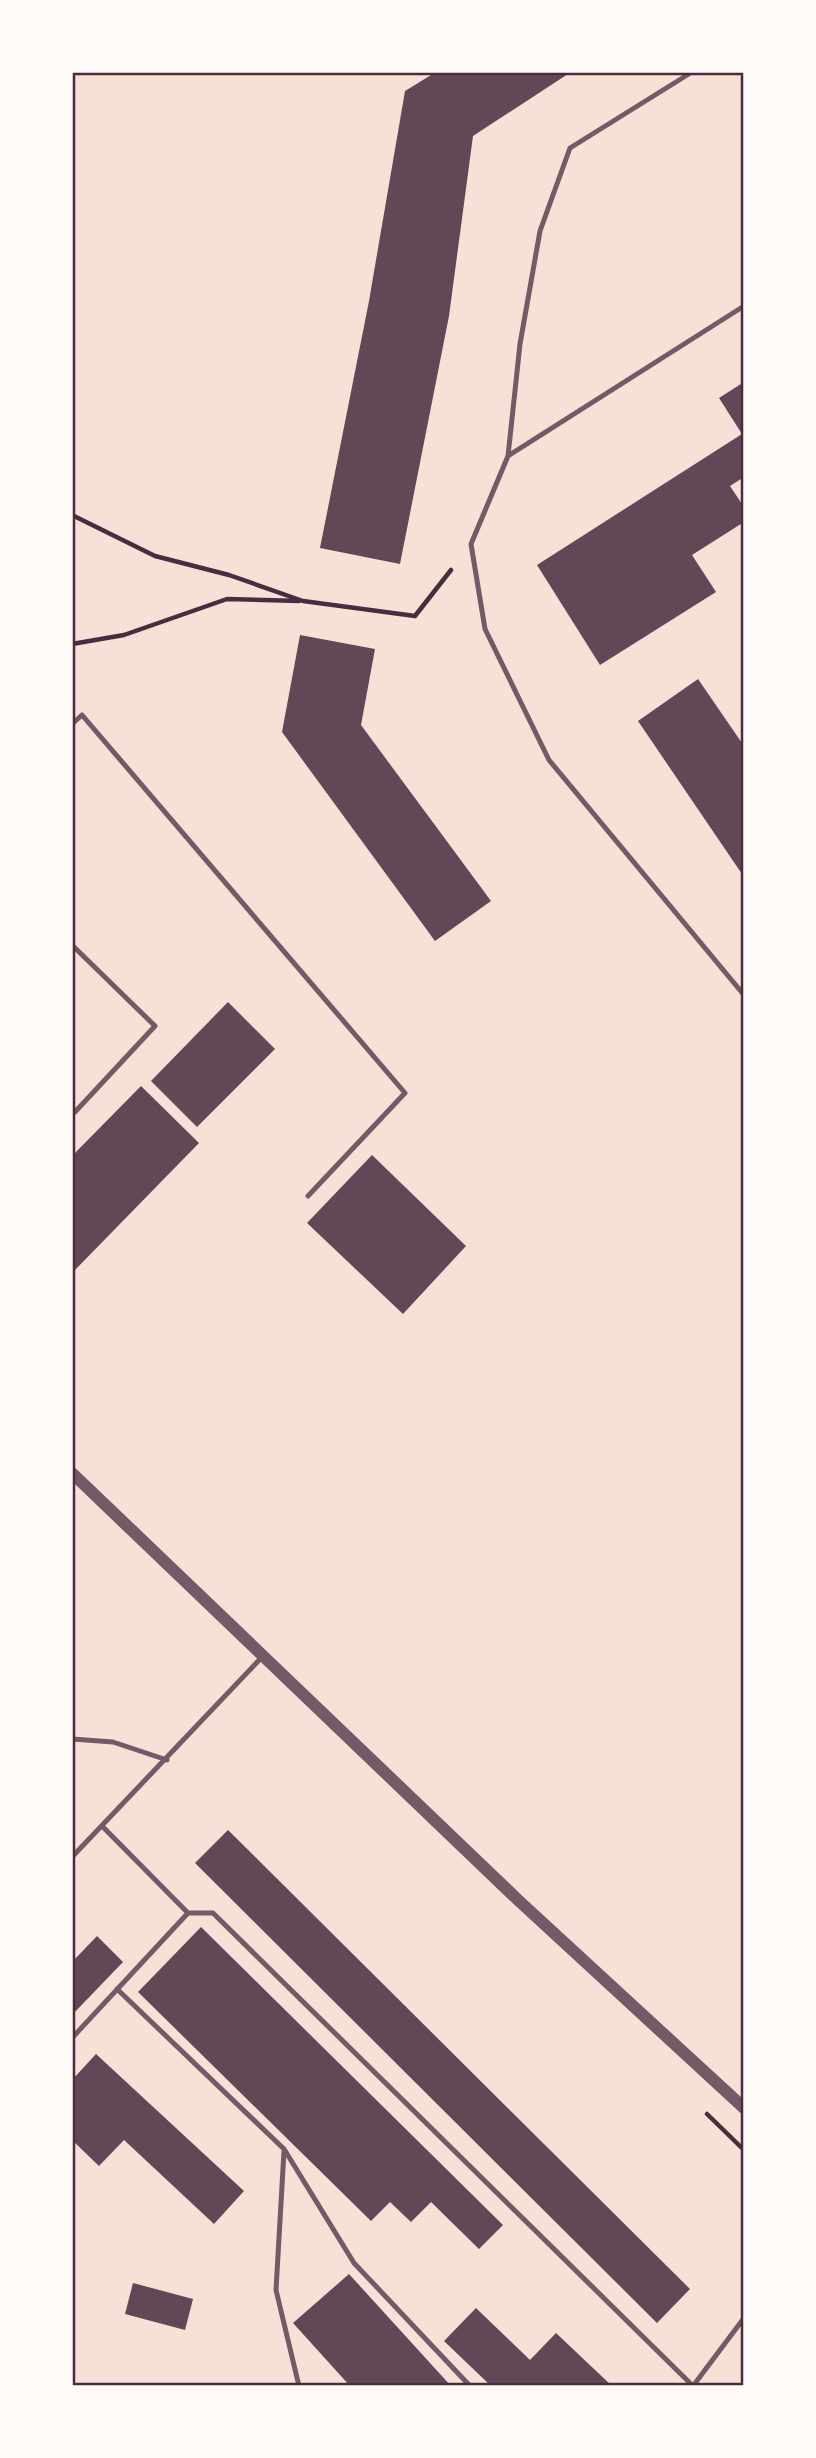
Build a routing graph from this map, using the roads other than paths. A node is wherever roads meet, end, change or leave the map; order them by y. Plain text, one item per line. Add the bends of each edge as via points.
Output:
1 (692, 72) edge
2 (744, 306) edge
3 (508, 456) junction
4 (72, 724) edge
5 (72, 945) edge
6 (744, 995) edge
7 (72, 1109) edge
8 (308, 1196) dead end
9 (72, 1473) edge
10 (262, 1656) junction
11 (72, 1740) edge
12 (167, 1760) junction
13 (102, 1826) junction
14 (72, 1857) edge
15 (188, 1913) junction
16 (117, 1989) junction
17 (72, 2038) edge
18 (744, 2108) edge
19 (284, 2149) junction
20 (744, 2318) edge
21 (299, 2386) edge
22 (470, 2386) edge
23 (693, 2386) edge

1 - 3 lane via 570,148 540,231 520,344
2 - 3 lane
3 - 6 lane via 471,544 485,629 550,760
4 - 8 lane via 82,715 405,1093
5 - 7 lane via 155,1026 75,1112
9 - 10 street
10 - 12 lane
10 - 18 street
11 - 12 lane via 113,1742
12 - 13 lane
13 - 14 lane
13 - 15 lane
15 - 16 lane
15 - 23 lane via 212,1913
16 - 17 lane
16 - 19 lane
19 - 21 lane via 276,2290
19 - 22 lane via 354,2263
20 - 23 lane

